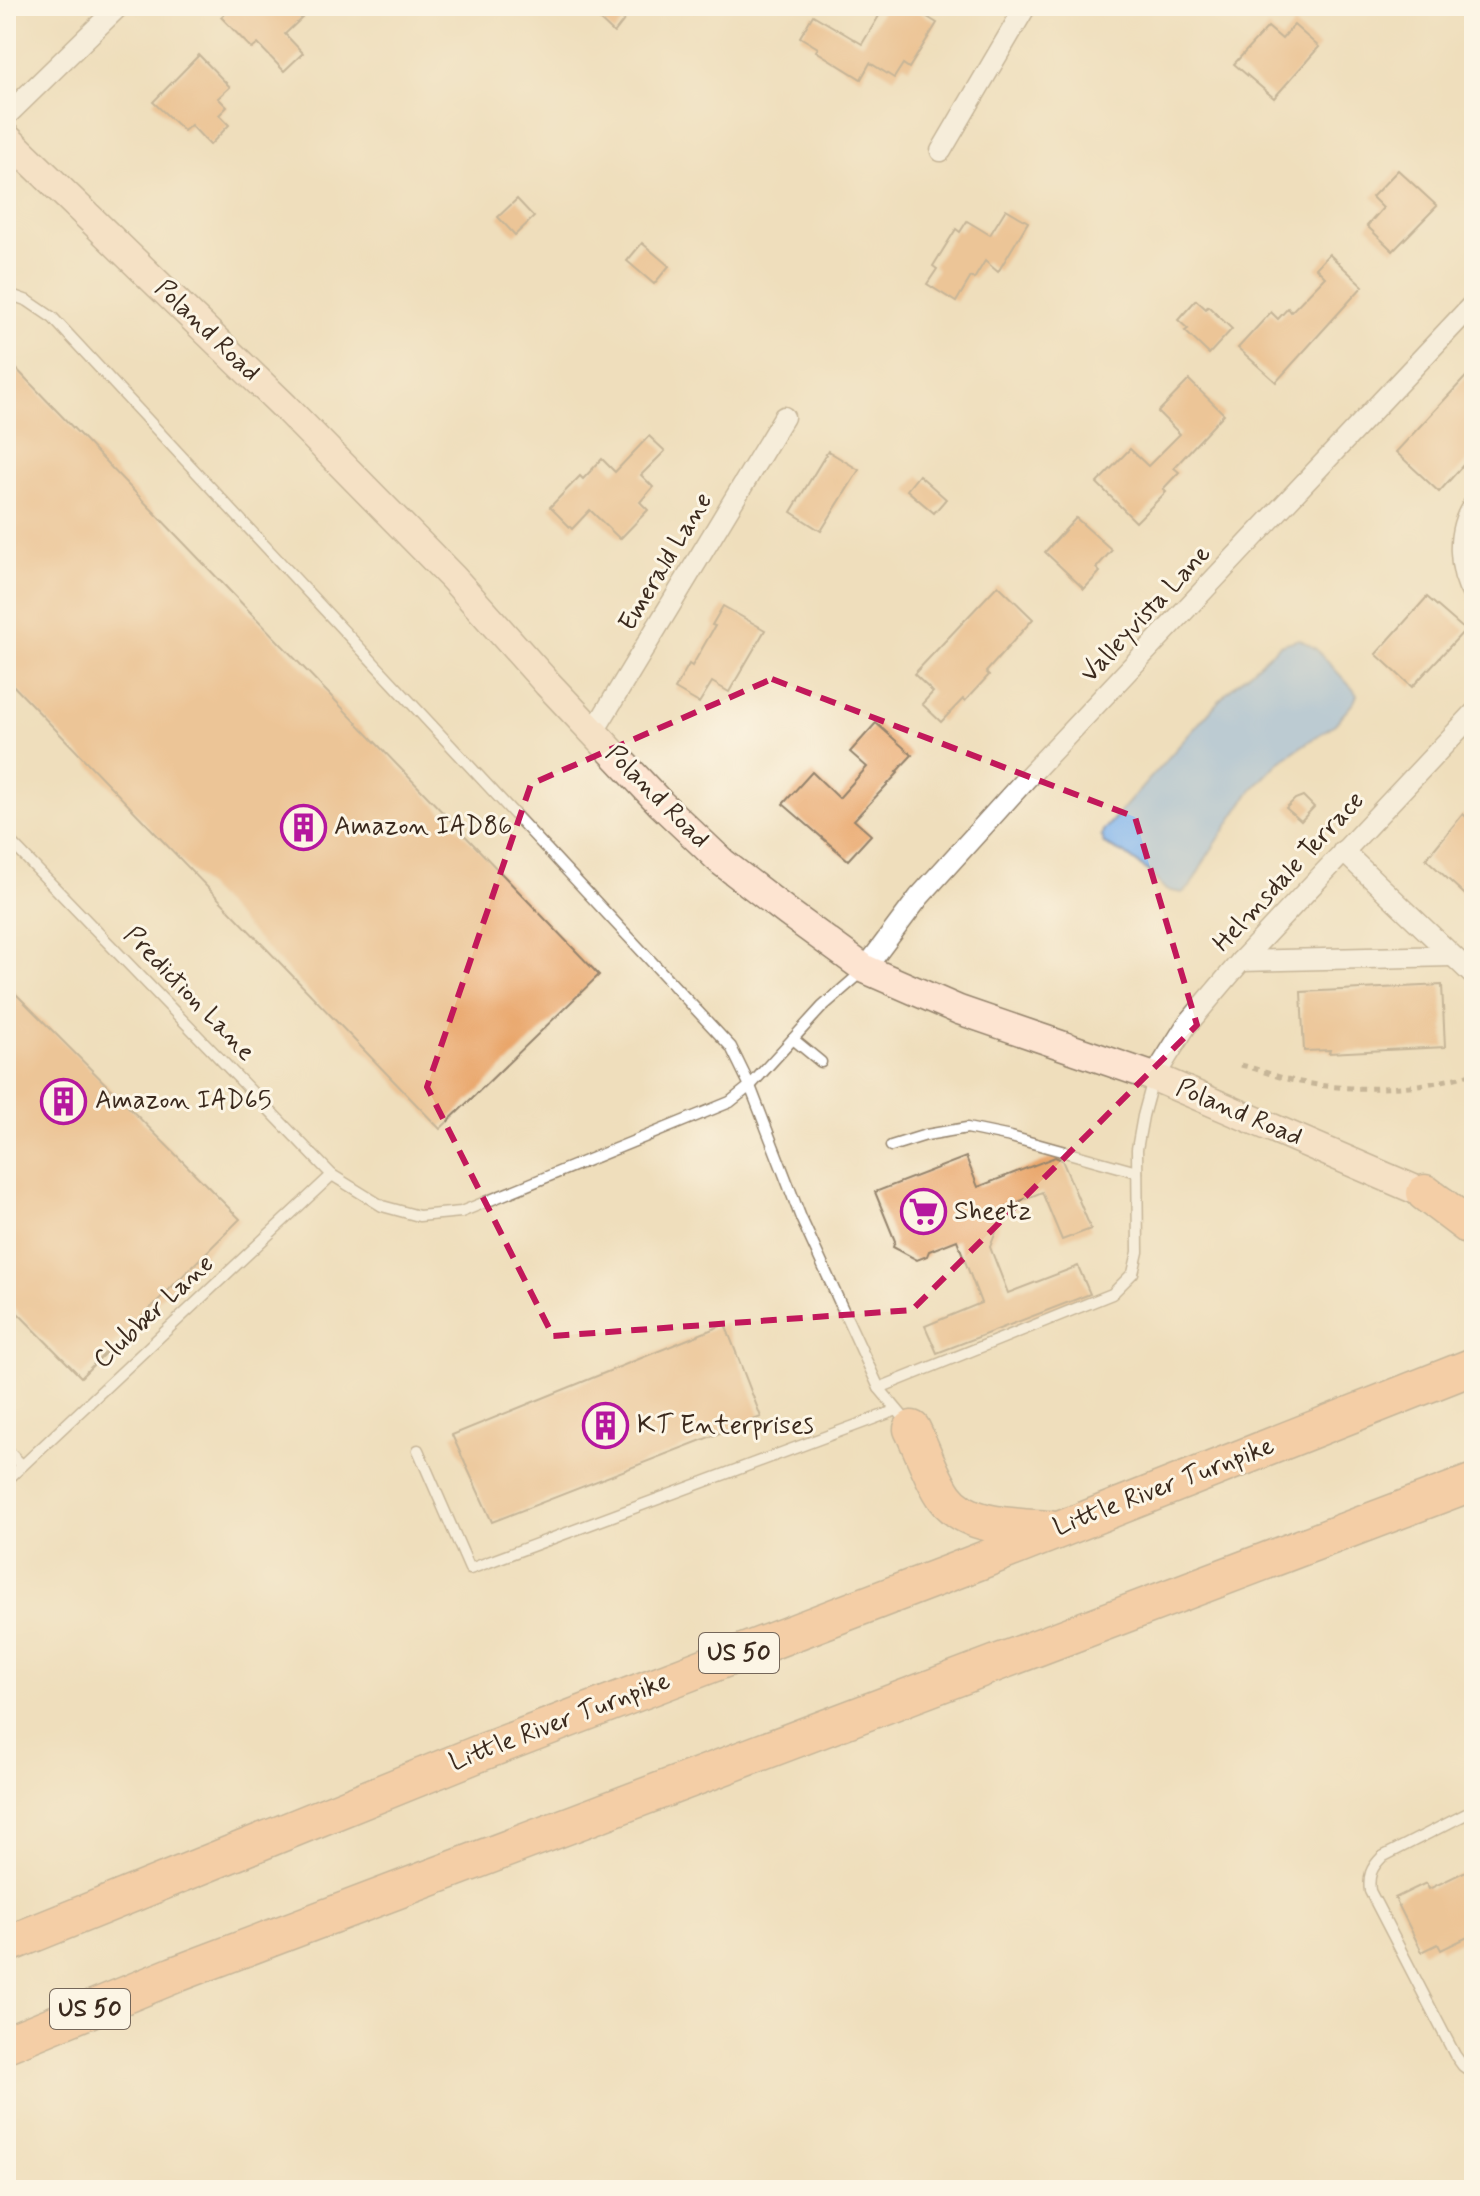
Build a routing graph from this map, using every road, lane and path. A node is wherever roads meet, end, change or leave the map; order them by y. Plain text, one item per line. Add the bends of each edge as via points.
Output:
1 (119, 6) edge
2 (1026, 6) edge
3 (6, 116) edge
4 (6, 137) edge
5 (941, 151) dead end
6 (6, 293) edge
7 (1474, 303) edge
8 (784, 417) dead end
9 (1474, 504) edge
10 (1474, 597) edge
11 (1474, 713) edge
12 (593, 733) junction
13 (6, 837) edge
14 (1343, 851) junction
15 (1452, 956) junction
16 (1241, 961) junction
17 (865, 969) junction
18 (1474, 976) edge
19 (793, 1039) junction
20 (821, 1062) dead end
21 (1241, 1065) dead end
22 (1474, 1073) edge
23 (1154, 1077) junction
24 (750, 1086) junction
25 (891, 1146) dead end
26 (1137, 1172) junction
27 (332, 1175) junction
28 (1425, 1193) junction
29 (1474, 1216) edge
30 (1474, 1230) edge
31 (1474, 1346) edge
32 (1474, 1366) edge
33 (879, 1388) junction
34 (1374, 1405) junction
35 (905, 1420) junction
36 (6, 1449) edge
37 (418, 1450) dead end
38 (22, 1465) junction
39 (6, 1481) edge
40 (1474, 1482) edge
41 (1054, 1530) junction
42 (1474, 1810) edge
43 (6, 1945) edge
44 (6, 2044) edge
45 (1474, 2074) edge

1 - 3 street
2 - 5 street
4 - 12 street, Poland Road via 285,407 453,578
6 - 24 lane via 53,318 731,1047
7 - 17 street, Valleyvista Lane via 1026,779 919,897
8 - 12 street, Emerald Lane
9 - 10 street via 1461,570
11 - 14 street, Helmsdale Terrace
12 - 17 street, Poland Road via 722,862
13 - 27 lane, Prediction Lane
14 - 15 street
14 - 16 street, Helmsdale Terrace
15 - 16 street
15 - 18 street
16 - 23 street, Helmsdale Terrace via 1186,1026
17 - 19 lane, Prediction Lane
17 - 23 street, Poland Road via 959,1010
19 - 20 lane
19 - 24 lane, Prediction Lane
21 - 22 path via 1296,1081 1360,1087
23 - 26 lane via 1137,1149
23 - 28 street, Poland Road
24 - 27 lane, Prediction Lane via 698,1116 461,1212 419,1216 382,1206
24 - 33 lane via 801,1218
25 - 26 lane via 967,1128
26 - 33 lane via 1138,1252 1133,1273 1112,1294
27 - 38 lane, Clubber Lane
28 - 29 street, Poland Road
28 - 30 highway
31 - 34 highway
32 - 34 highway, Little River Turnpike / US 50
33 - 35 lane
34 - 41 highway, Little River Turnpike / US 50
35 - 37 lane via 470,1569
35 - 41 highway via 945,1497 960,1512 996,1525
36 - 38 lane
38 - 39 lane, Clubber Lane
40 - 44 highway, US 50 via 174,1975
41 - 43 highway, Little River Turnpike / US 50
42 - 45 lane via 1382,1857 1369,1878 1370,1891 1455,2055

